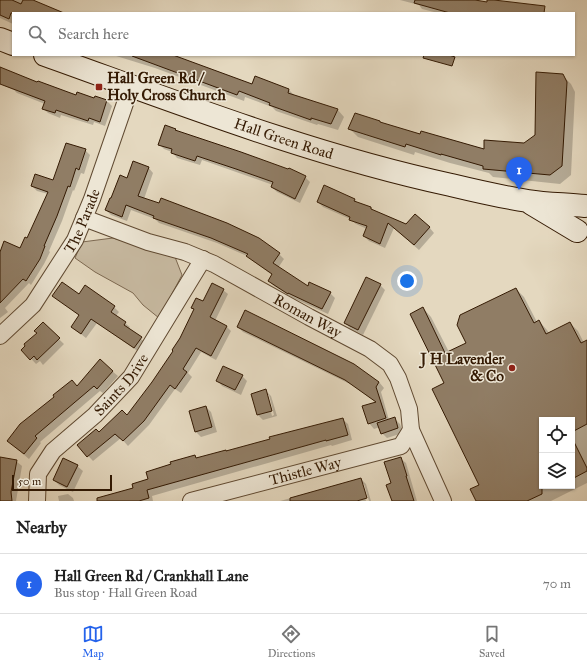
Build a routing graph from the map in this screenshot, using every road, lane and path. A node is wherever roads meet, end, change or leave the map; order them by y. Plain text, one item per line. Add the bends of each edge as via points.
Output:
1 (0, 39) edge
2 (12, 44) edge
3 (48, 56) edge
4 (131, 86) junction
5 (528, 201) junction
6 (586, 205) edge
7 (84, 218) junction
8 (582, 238) edge
9 (203, 259) junction
10 (0, 336) edge
11 (411, 430) junction
12 (36, 501) edge
13 (191, 501) edge
14 (443, 501) edge

1 - 2 street
3 - 4 street, Hall Green Road
4 - 5 street, Hall Green Road via 329,154 406,175
4 - 7 street, The Parade
5 - 6 street, Hall Green Road
5 - 8 street, Hall Green Road
6 - 8 street via 576,220
7 - 9 street, Roman Way
7 - 10 street, The Parade via 75,240 33,305
9 - 11 street, Roman Way via 370,348 390,364 409,409
9 - 12 street, Saints Drive via 131,377 95,415 53,450 38,474
11 - 13 street, Thistle Way via 401,446
11 - 14 street, Roman Way

